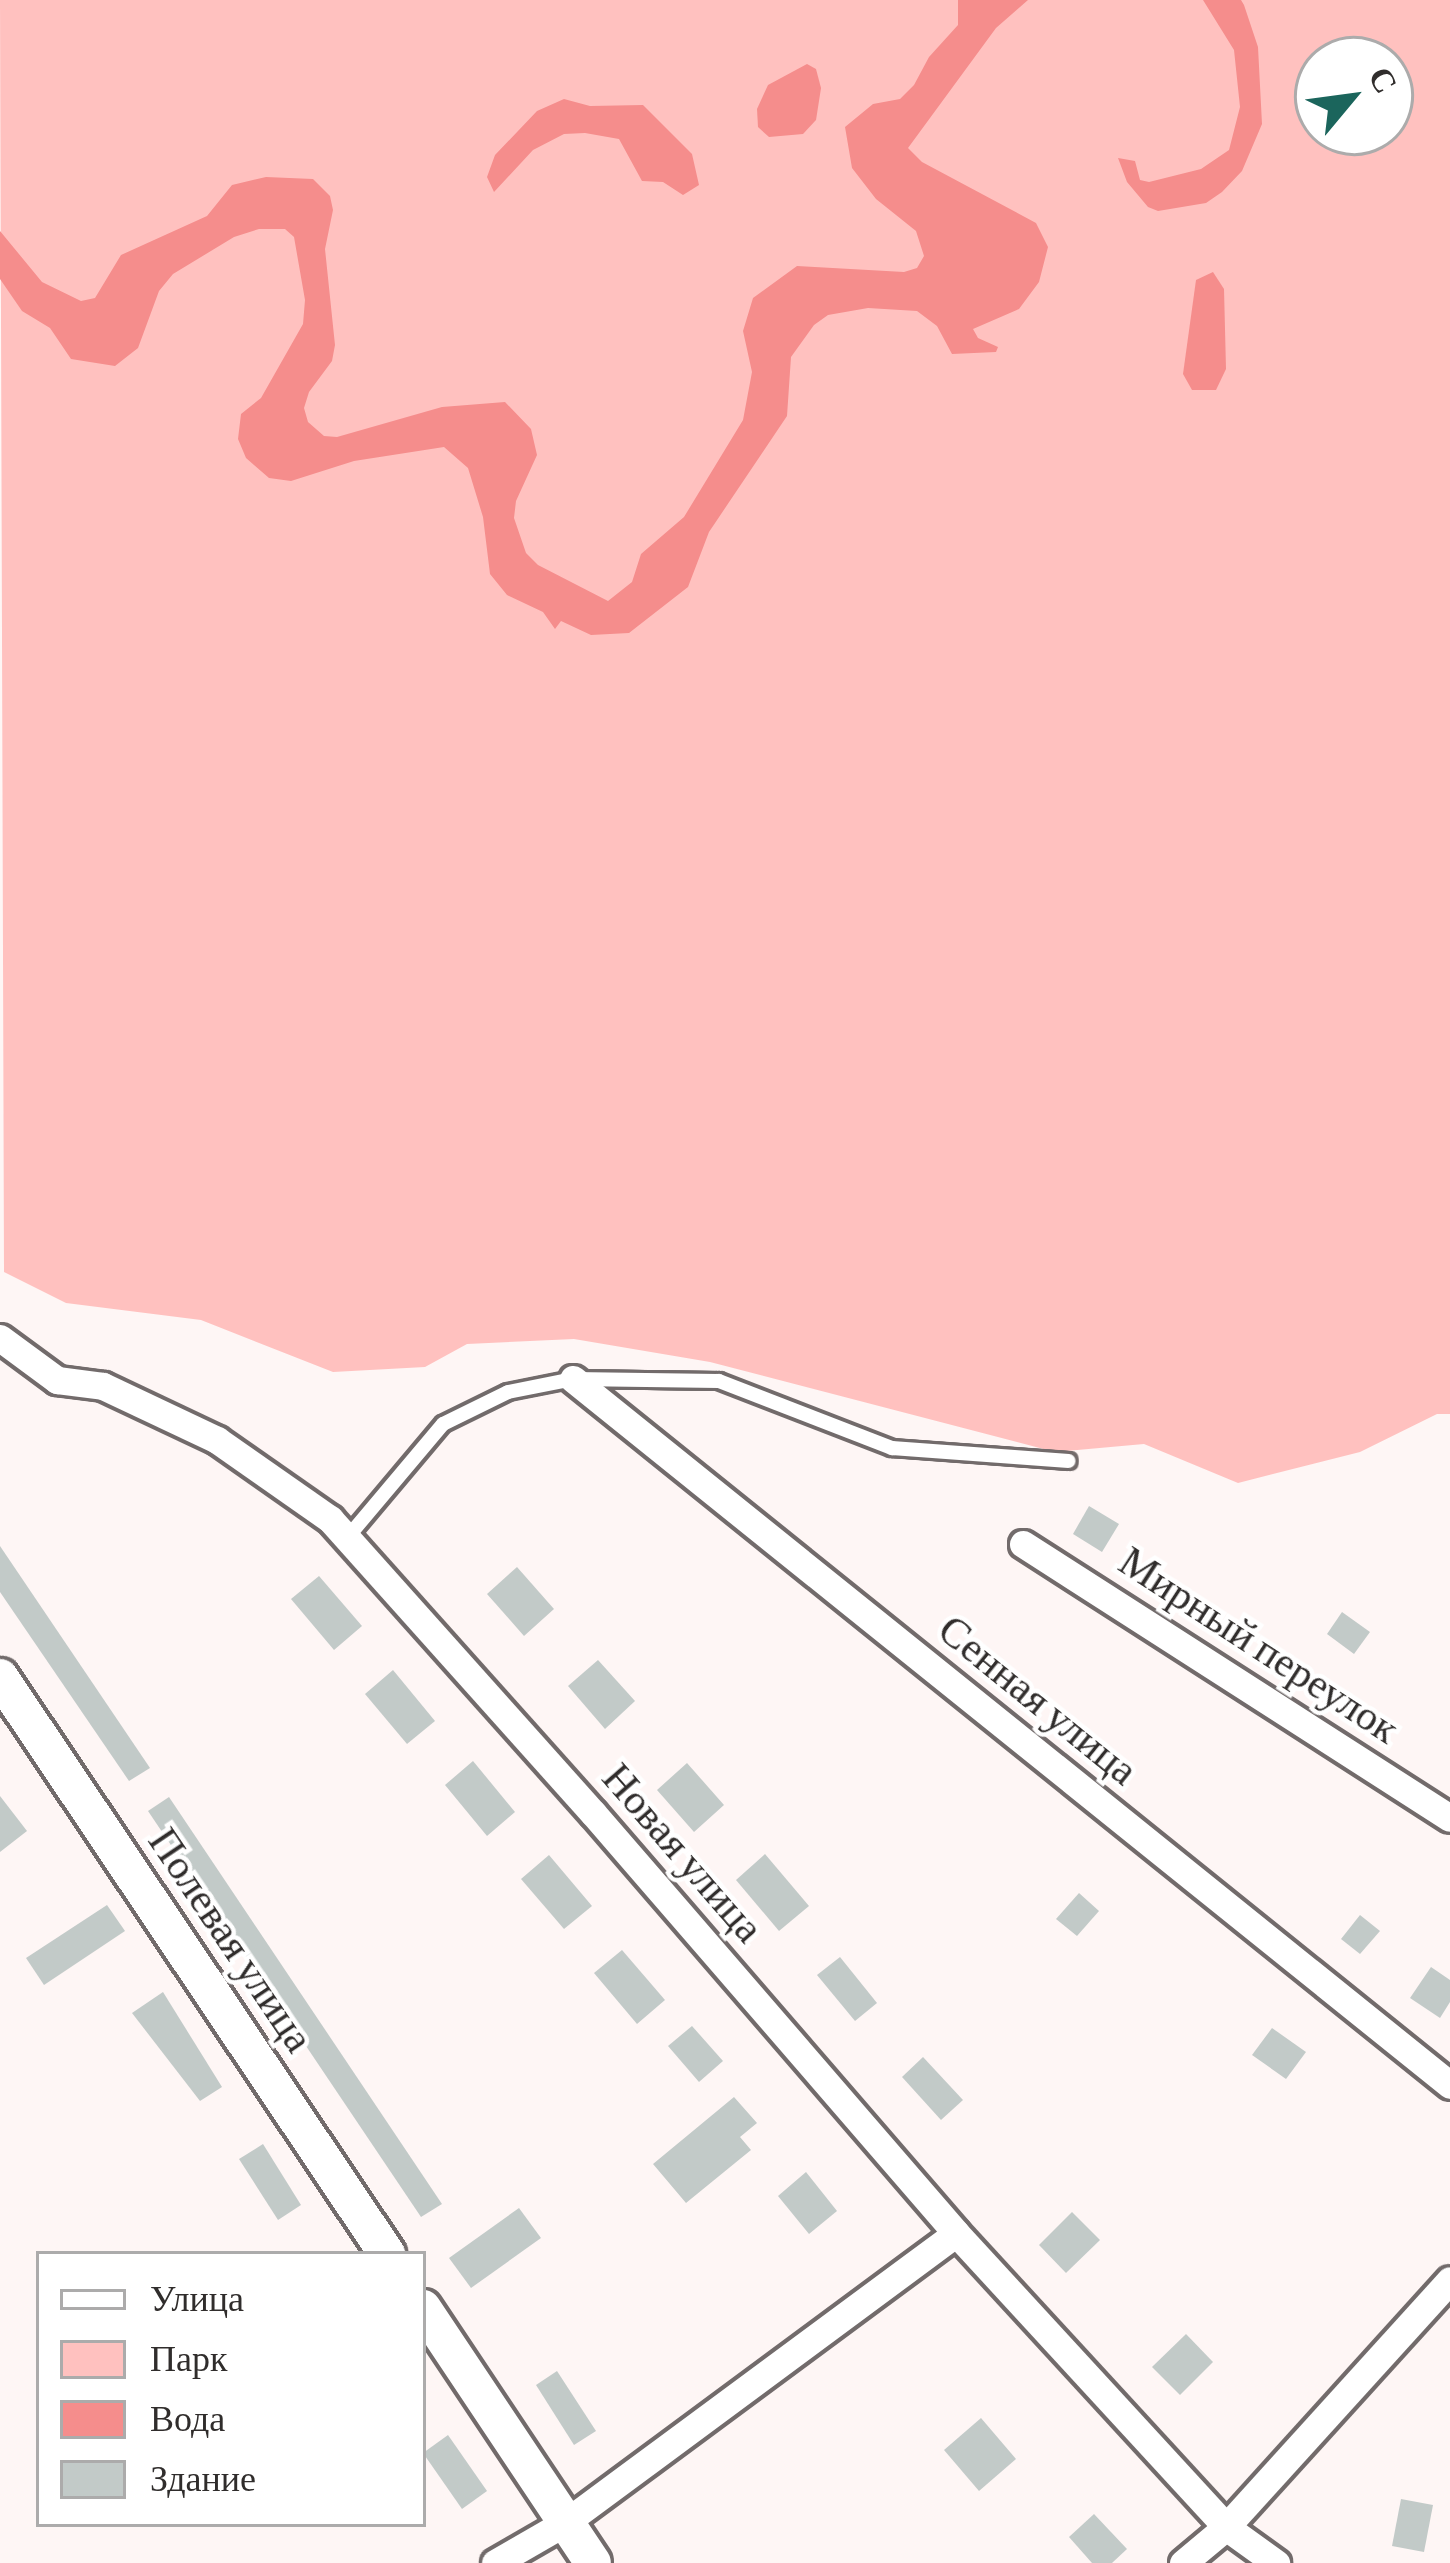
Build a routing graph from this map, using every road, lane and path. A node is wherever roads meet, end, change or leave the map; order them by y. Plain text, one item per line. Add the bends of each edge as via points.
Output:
1 (0, 1338) edge
2 (573, 1379) junction
3 (1069, 1461) dead end
4 (347, 1538) junction
5 (1023, 1544) dead end
6 (0, 1677) edge
7 (1450, 1818) edge
8 (1450, 2085) edge
9 (956, 2233) junction
10 (385, 2251) edge
11 (1450, 2280) edge
12 (426, 2312) edge
13 (566, 2522) junction
14 (1226, 2527) junction
15 (495, 2563) edge
16 (593, 2563) edge
17 (1183, 2563) edge
18 (1276, 2563) edge

1 - 4 street, Новая улица via 57,1380 103,1386 217,1440
2 - 3 lane via 719,1381 892,1448
2 - 4 lane via 508,1392 443,1424
2 - 8 street, Сенная улица
4 - 9 street, Новая улица
5 - 7 street, Мирный переулок
6 - 10 street, Полевая улица
9 - 13 street
9 - 14 street, Новая улица
11 - 14 street
12 - 13 street
13 - 15 street
13 - 16 street
14 - 17 street
14 - 18 street, Новая улица

